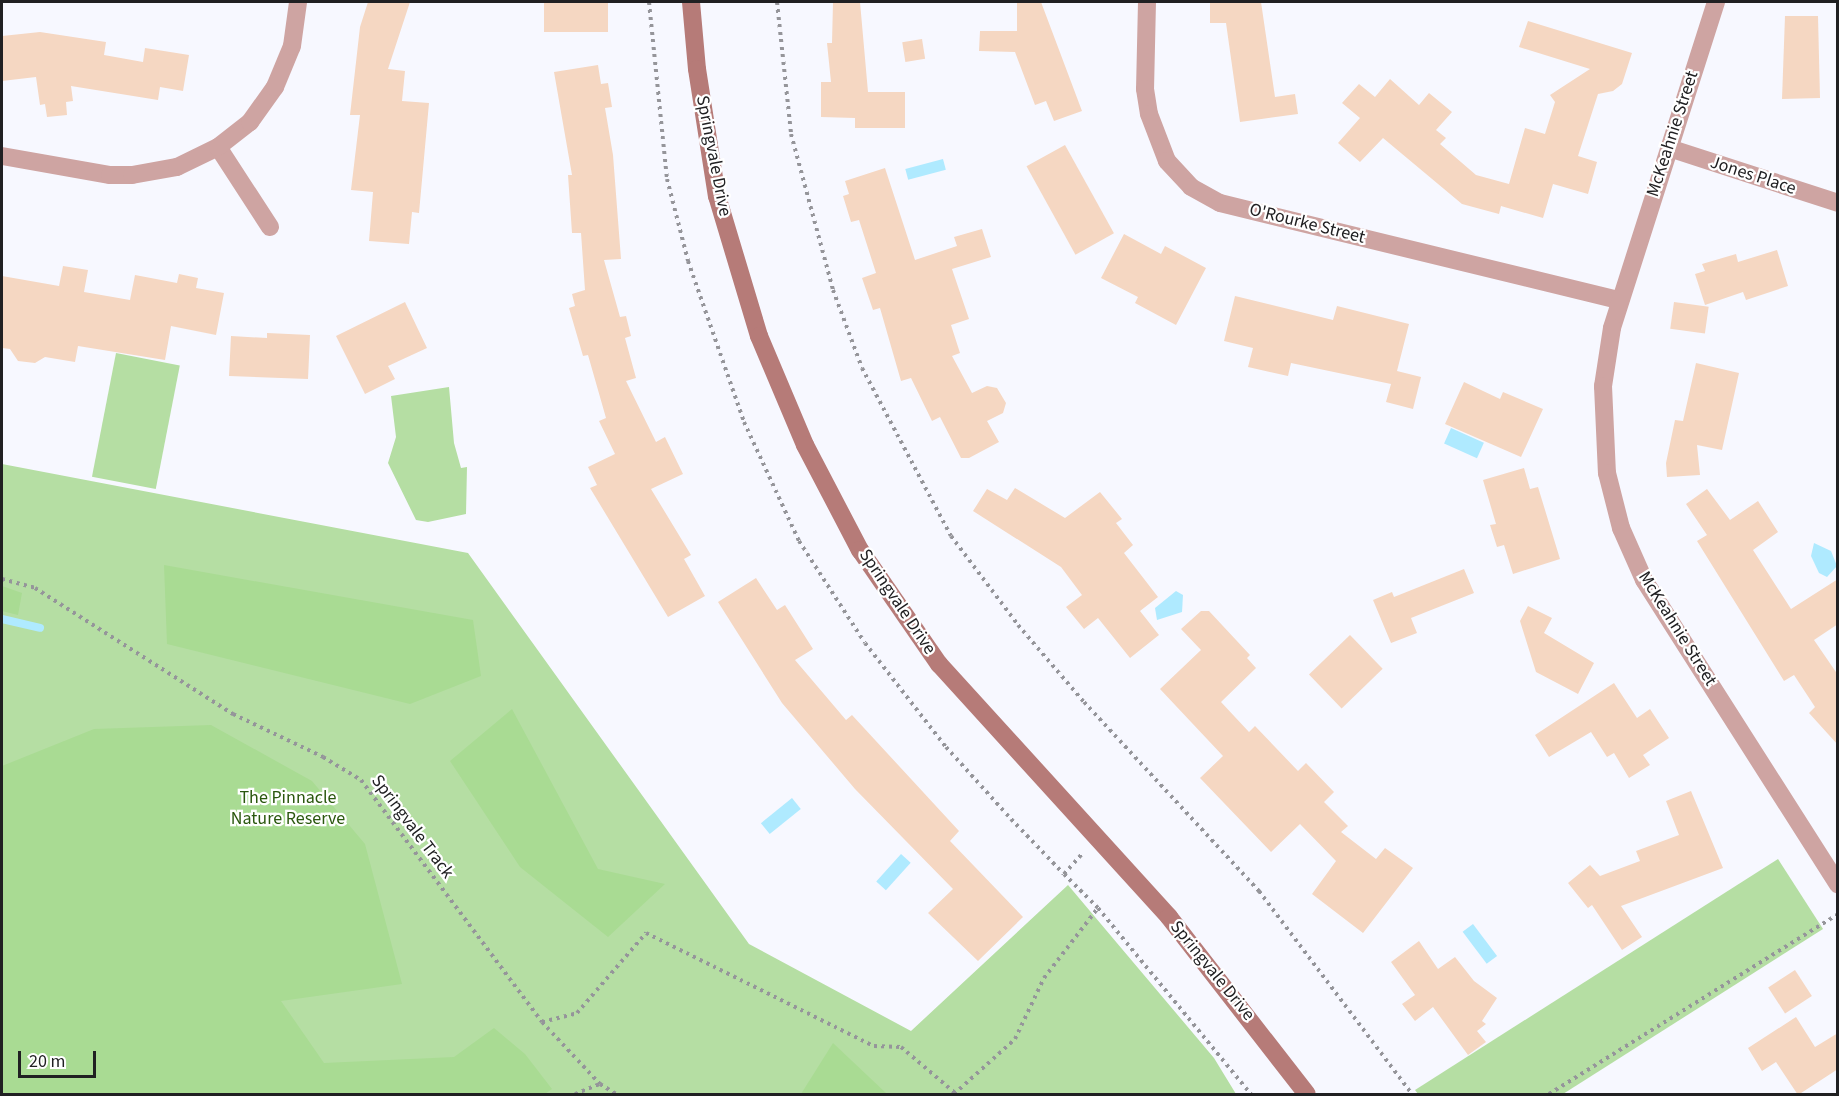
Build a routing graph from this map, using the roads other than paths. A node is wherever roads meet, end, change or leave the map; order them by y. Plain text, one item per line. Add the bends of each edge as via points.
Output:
1 (298, 2) edge
2 (691, 2) edge
3 (1147, 2) edge
4 (1716, 2) edge
5 (218, 147) junction
6 (1669, 148) junction
7 (2, 156) edge
8 (1838, 203) edge
9 (270, 227) dead end
10 (1619, 300) junction
11 (1838, 884) edge
12 (1307, 1095) edge

1 - 5 street via 292,46 275,87 250,122
2 - 12 main road, Springvale Drive via 717,196 759,336 804,445 860,550 939,664 1169,917
3 - 10 street, O'Rourke Street via 1145,89 1149,114 1167,161 1191,187 1220,203
4 - 6 street, McKeahnie Street
5 - 7 street via 177,167 132,175 110,175
5 - 9 street
6 - 8 street, Jones Place
6 - 10 street, McKeahnie Street
10 - 11 street, McKeahnie Street via 1603,386 1607,473 1621,528 1644,580

